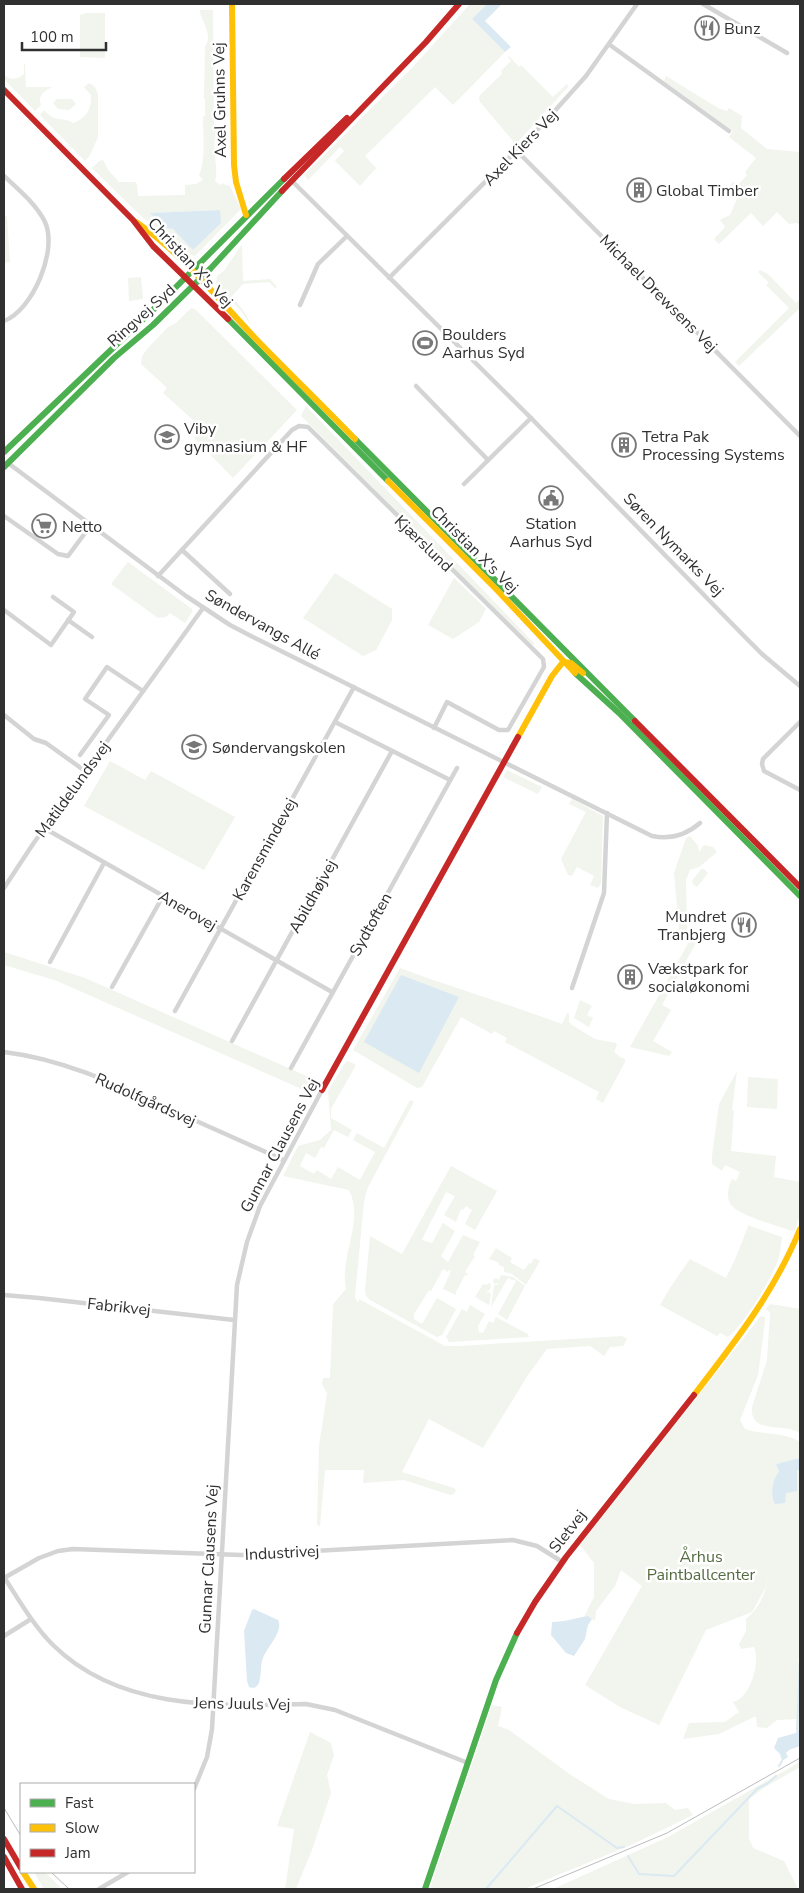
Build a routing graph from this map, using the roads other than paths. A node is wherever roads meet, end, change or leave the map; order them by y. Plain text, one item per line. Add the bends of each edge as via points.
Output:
1 (232, 4) edge
2 (459, 4) edge
3 (637, 4) edge
4 (703, 4) edge
5 (610, 45) junction
6 (787, 53) dead end
7 (4, 90) edge
8 (375, 93) junction
9 (729, 131) dead end
10 (517, 151) junction
11 (286, 175) junction
12 (4, 176) edge
13 (292, 181) junction
14 (241, 196) junction
15 (253, 209) junction
16 (246, 215) junction
17 (133, 220) junction
18 (347, 236) junction
19 (232, 245) junction
20 (193, 271) junction
21 (185, 278) junction
22 (389, 278) junction
23 (201, 279) junction
24 (193, 286) junction
25 (300, 305) dead end
26 (4, 321) edge
27 (416, 386) dead end
28 (531, 418) junction
29 (800, 436) edge
30 (4, 452) edge
31 (488, 460) junction
32 (5, 463) edge
33 (464, 484) dead end
34 (4, 516) edge
35 (90, 525) junction
36 (182, 550) junction
37 (158, 576) junction
38 (230, 594) dead end
39 (53, 597) dead end
40 (202, 608) junction
41 (4, 610) edge
42 (68, 620) junction
43 (92, 637) dead end
44 (562, 647) junction
45 (563, 662) junction
46 (800, 686) edge
47 (354, 687) junction
48 (143, 691) junction
49 (623, 708) junction
50 (4, 715) edge
51 (335, 722) junction
52 (800, 722) edge
53 (434, 728) junction
54 (392, 751) junction
55 (80, 755) dead end
56 (504, 763) junction
57 (457, 768) dead end
58 (85, 771) junction
59 (450, 780) junction
60 (800, 790) edge
61 (607, 814) junction
62 (700, 823) dead end
63 (44, 828) junction
64 (104, 862) junction
65 (800, 887) edge
66 (4, 888) edge
67 (162, 896) junction
68 (800, 896) edge
69 (220, 928) junction
70 (277, 960) junction
71 (50, 962) dead end
72 (112, 987) dead end
73 (572, 988) dead end
74 (332, 992) junction
75 (176, 1011) dead end
76 (232, 1040) dead end
77 (4, 1052) edge
78 (291, 1068) dead end
79 (322, 1090) joint
80 (283, 1160) junction
81 (800, 1229) edge
82 (4, 1295) edge
83 (234, 1320) junction
84 (222, 1555) junction
85 (561, 1561) junction
86 (4, 1577) edge
87 (31, 1619) junction
88 (4, 1636) edge
89 (214, 1704) junction
90 (468, 1763) junction
91 (195, 1787) edge
92 (4, 1840) edge
93 (4, 1857) edge
94 (20, 1866) edge
95 (24, 1873) edge
96 (126, 1873) edge
97 (22, 1889) edge
98 (34, 1889) edge
99 (99, 1889) edge
100 (425, 1889) edge

1 - 14 main road, Axel Gruhns Vej via 234,165
2 - 8 main road, Ringvej Syd
3 - 5 street, Axel Kiers Vej
4 - 6 street
5 - 9 street
5 - 10 street, Axel Kiers Vej via 576,88
7 - 17 main road, Christian X's Vej
8 - 11 main road, Ringvej Syd
8 - 13 main road, Ringvej Syd
10 - 22 street, Axel Kiers Vej
10 - 29 street, Michael Drewsens Vej
11 - 13 main road, Søren Nymarks Vej
11 - 15 main road, Ringvej Syd
12 - 26 street via 40,213 48,241 43,267 31,297
13 - 18 street, Søren Nymarks Vej
13 - 19 main road, Ringvej Syd
14 - 15 main road, Axel Gruhns Vej
14 - 16 main road, Axel Gruhns Vej
15 - 16 main road, Ringvej Syd
15 - 19 main road
16 - 20 main road, Ringvej Syd
17 - 20 main road, Christian X's Vej via 159,238
17 - 21 main road, Christian X's Vej
18 - 22 street, Søren Nymarks Vej
18 - 25 street via 318,264
19 - 23 main road, Ringvej Syd
20 - 21 main road, Ringvej Syd
20 - 23 main road, Christian X's Vej
21 - 24 main road, Christian X's Vej
21 - 30 main road, Ringvej Syd
22 - 28 street, Søren Nymarks Vej
23 - 24 main road, Ringvej Syd
23 - 44 main road, Christian X's Vej via 255,338
24 - 32 main road, Ringvej Syd
24 - 45 main road, Christian X's Vej via 496,589
27 - 31 street
28 - 31 street
28 - 46 street, Søren Nymarks Vej via 762,654
31 - 33 street
32 - 35 street, Søndervangs Allé
34 - 35 street via 63,556 68,556
35 - 37 street, Søndervangs Allé
36 - 37 street, Kjærslund
36 - 38 street
36 - 53 street, Kjærslund via 292,430 299,426 308,427 543,658 544,668 508,730 499,730 447,702
37 - 40 street, Søndervangs Allé
39 - 42 street via 74,612
40 - 47 street, Søndervangs Allé
40 - 48 street, Matildelundsvej
41 - 42 street via 51,645
42 - 43 street
44 - 45 main road
44 - 49 main road, Christian X's Vej
45 - 49 main road via 571,663
45 - 56 main road, Gunnar Clausens Vej
45 - 68 main road, Christian X's Vej via 619,713
47 - 51 street, Karensmindevej
47 - 53 street, Søndervangs Allé
48 - 55 street, Matildelundsvej via 107,667 85,698 108,715
48 - 58 street, Matildelundsvej
49 - 65 main road, Christian X's Vej
50 - 58 street via 34,739 46,743
51 - 54 street
51 - 69 street, Karensmindevej
52 - 60 street via 763,759 762,764 764,771
53 - 56 street, Søndervangs Allé
54 - 59 street
54 - 70 street, Abildhøjvej
56 - 61 street
56 - 79 main road, Gunnar Clausens Vej
57 - 59 street, Sydtoften
58 - 63 street, Matildelundsvej
59 - 74 street, Sydtoften
61 - 62 street via 656,837 685,834
61 - 73 street via 604,894
63 - 64 street, Anerovej
63 - 66 street, Matildelundsvej
64 - 67 street, Anerovej
64 - 71 street
67 - 69 street, Anerovej
67 - 72 street
69 - 70 street, Anerovej
69 - 75 street, Karensmindevej
70 - 74 street, Anerovej
70 - 76 street, Abildhøjvej
74 - 78 street, Sydtoften
77 - 80 street, Rudolfgårdsvej via 48,1060 105,1079
79 - 80 street, Gunnar Clausens Vej
80 - 83 street, Gunnar Clausens Vej via 260,1206 247,1242 237,1285
81 - 85 main road, Sletvej via 783,1269 760,1308
82 - 83 street, Fabrikvej
83 - 84 street, Gunnar Clausens Vej
84 - 85 street, Industrivej via 512,1540 537,1546
84 - 86 street, Industrivej via 73,1549 39,1558
84 - 89 street, Gunnar Clausens Vej
85 - 90 main road, Sletvej via 537,1595 507,1650
86 - 87 street, Jens Juuls Vej
87 - 88 street
87 - 89 street, Jens Juuls Vej via 54,1645 103,1680 154,1698
89 - 90 street, Jens Juuls Vej via 321,1706
89 - 91 street, Gunnar Clausens Vej via 207,1757
90 - 100 main road, Sletvej
92 - 94 main road
93 - 97 main road
95 - 98 main road
96 - 99 street

